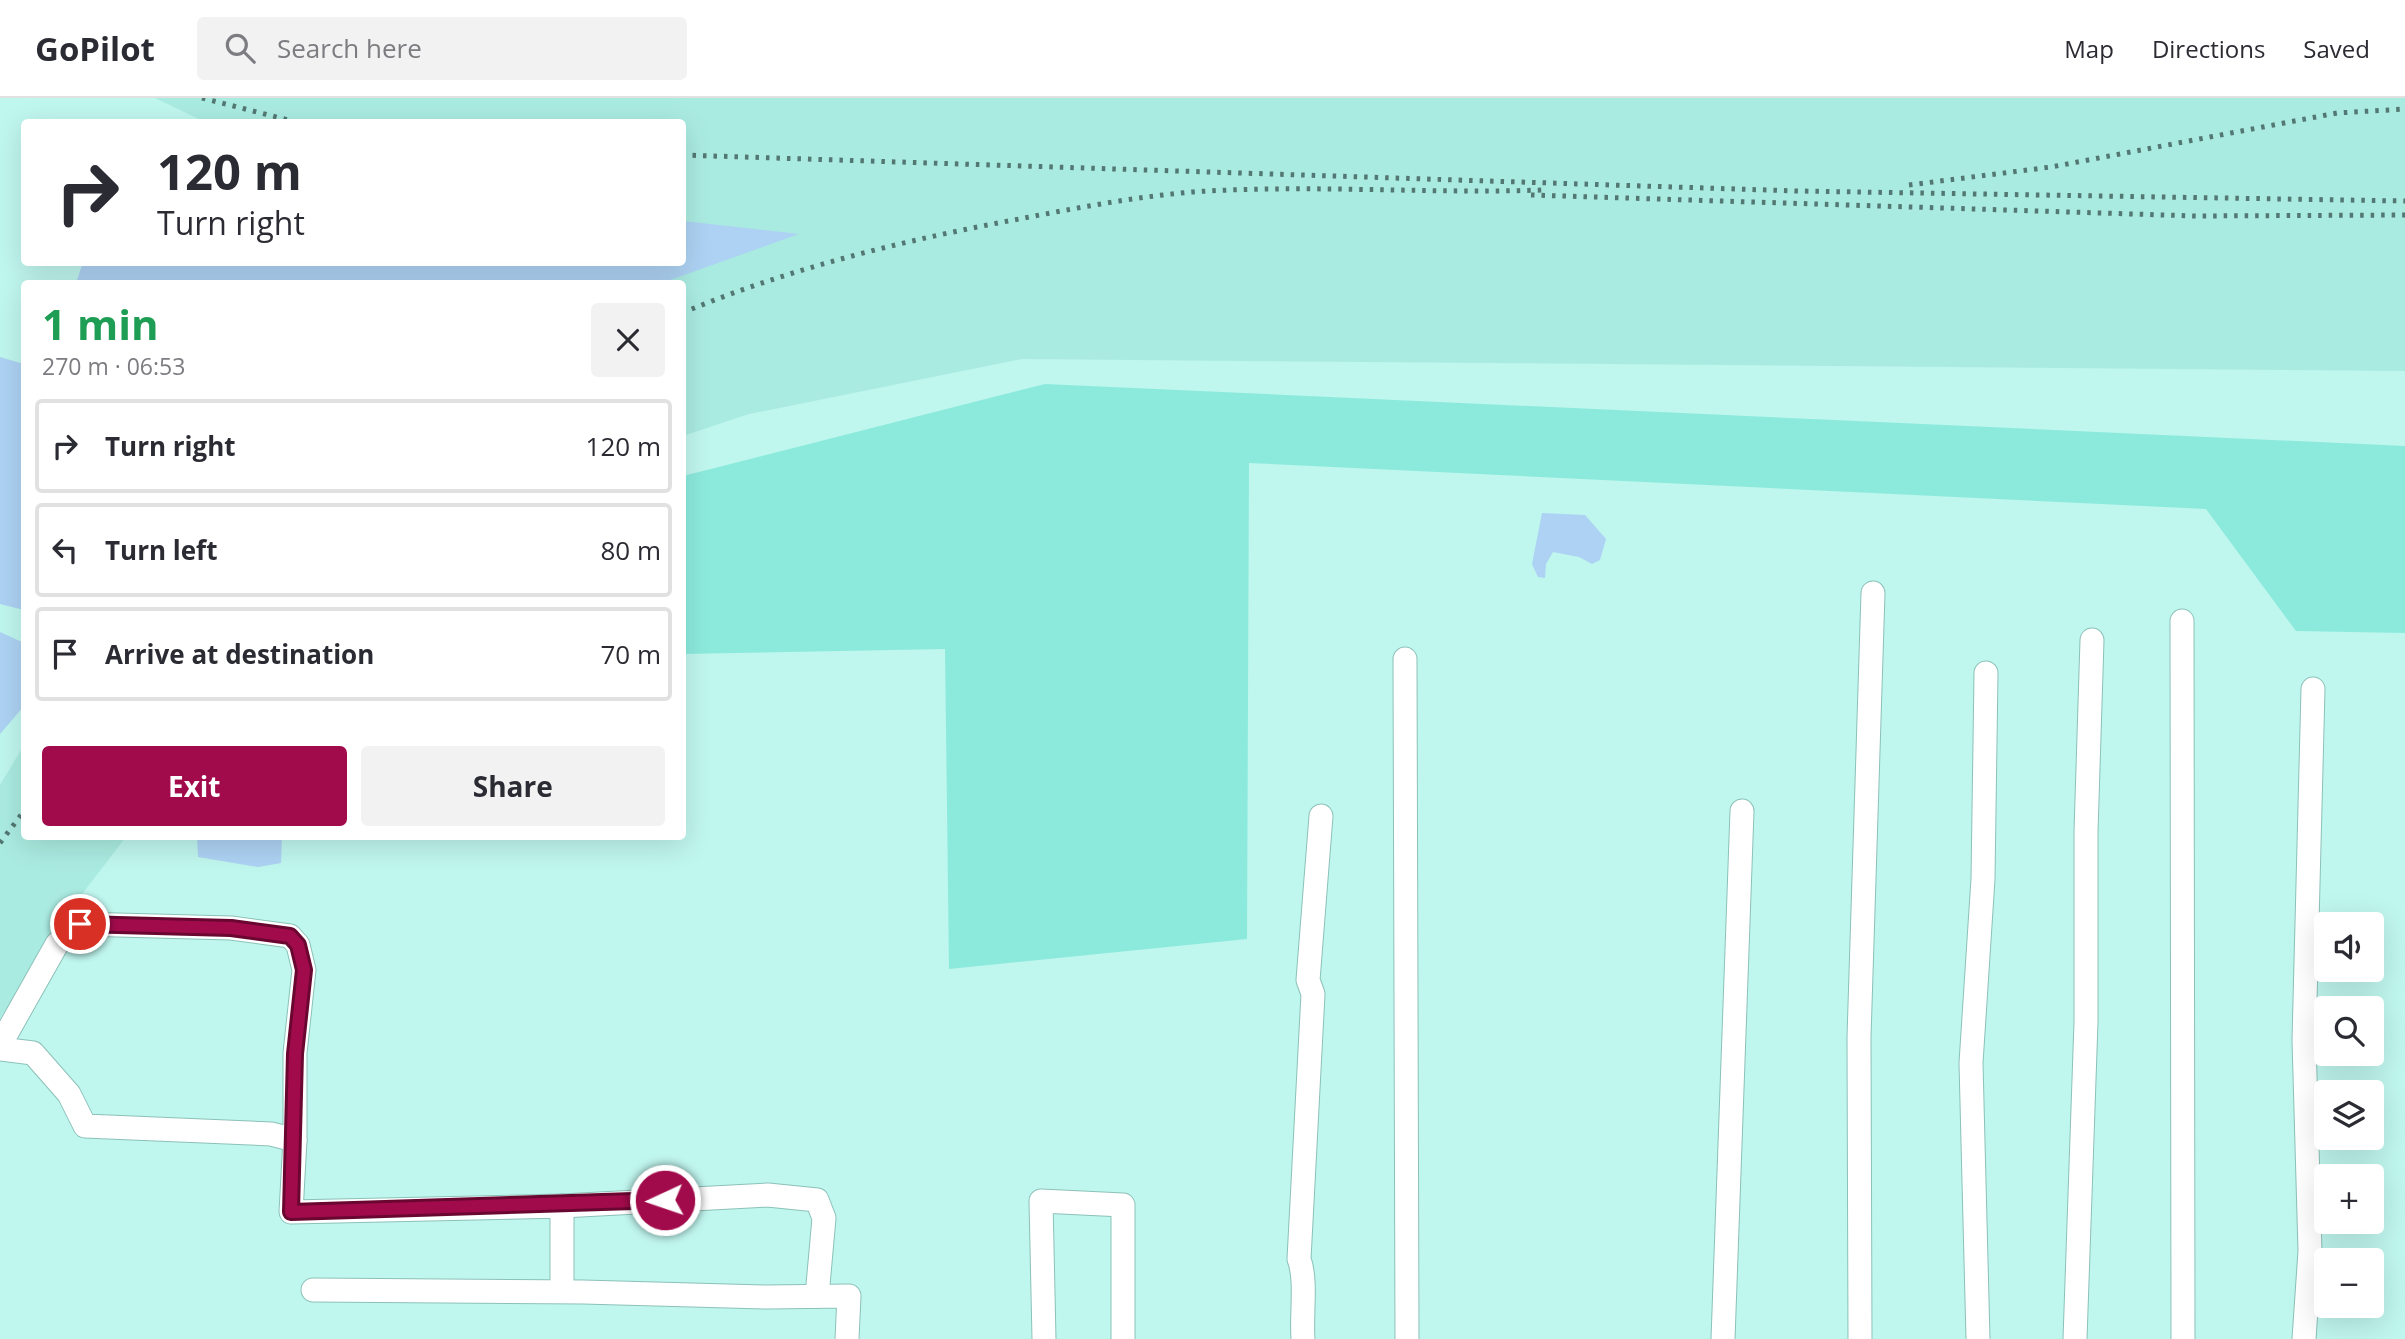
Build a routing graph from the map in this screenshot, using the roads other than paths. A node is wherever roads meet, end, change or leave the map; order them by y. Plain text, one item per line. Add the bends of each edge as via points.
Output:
1 (1873, 593) dead end
2 (2182, 621) dead end
3 (2092, 640) dead end
4 (1405, 659) dead end
5 (1986, 673) dead end
6 (2314, 689) dead end
7 (1742, 811) dead end
8 (1321, 816) dead end
9 (0, 1047) edge
10 (295, 1140) junction
11 (562, 1206) junction
12 (313, 1290) dead end
13 (562, 1292) junction
14 (817, 1296) junction
15 (847, 1339) edge
16 (1044, 1339) edge
17 (1123, 1339) edge
18 (1303, 1339) edge
19 (1407, 1339) edge
20 (1723, 1339) edge
21 (1860, 1339) edge
22 (1978, 1339) edge
23 (2075, 1339) edge
24 (2183, 1339) edge
25 (2304, 1339) edge

1 - 21 street via 1859,1038
2 - 24 street
3 - 23 street
4 - 19 street
5 - 22 street via 1983,879 1971,1063
6 - 25 street via 2304,1040 2309,1251
7 - 20 street
8 - 18 street via 1308,980 1313,994 1299,1259 1304,1272
9 - 10 street via 33,1053 69,1094 85,1126 271,1134
9 - 10 street via 57,944 80,924 231,928 290,936 298,945 304,970 295,1054
10 - 11 street via 291,1212
11 - 13 street
11 - 14 street via 768,1195 817,1200 824,1218
12 - 13 street
13 - 14 street
14 - 15 street via 849,1296
16 - 17 street via 1041,1201 1124,1205

